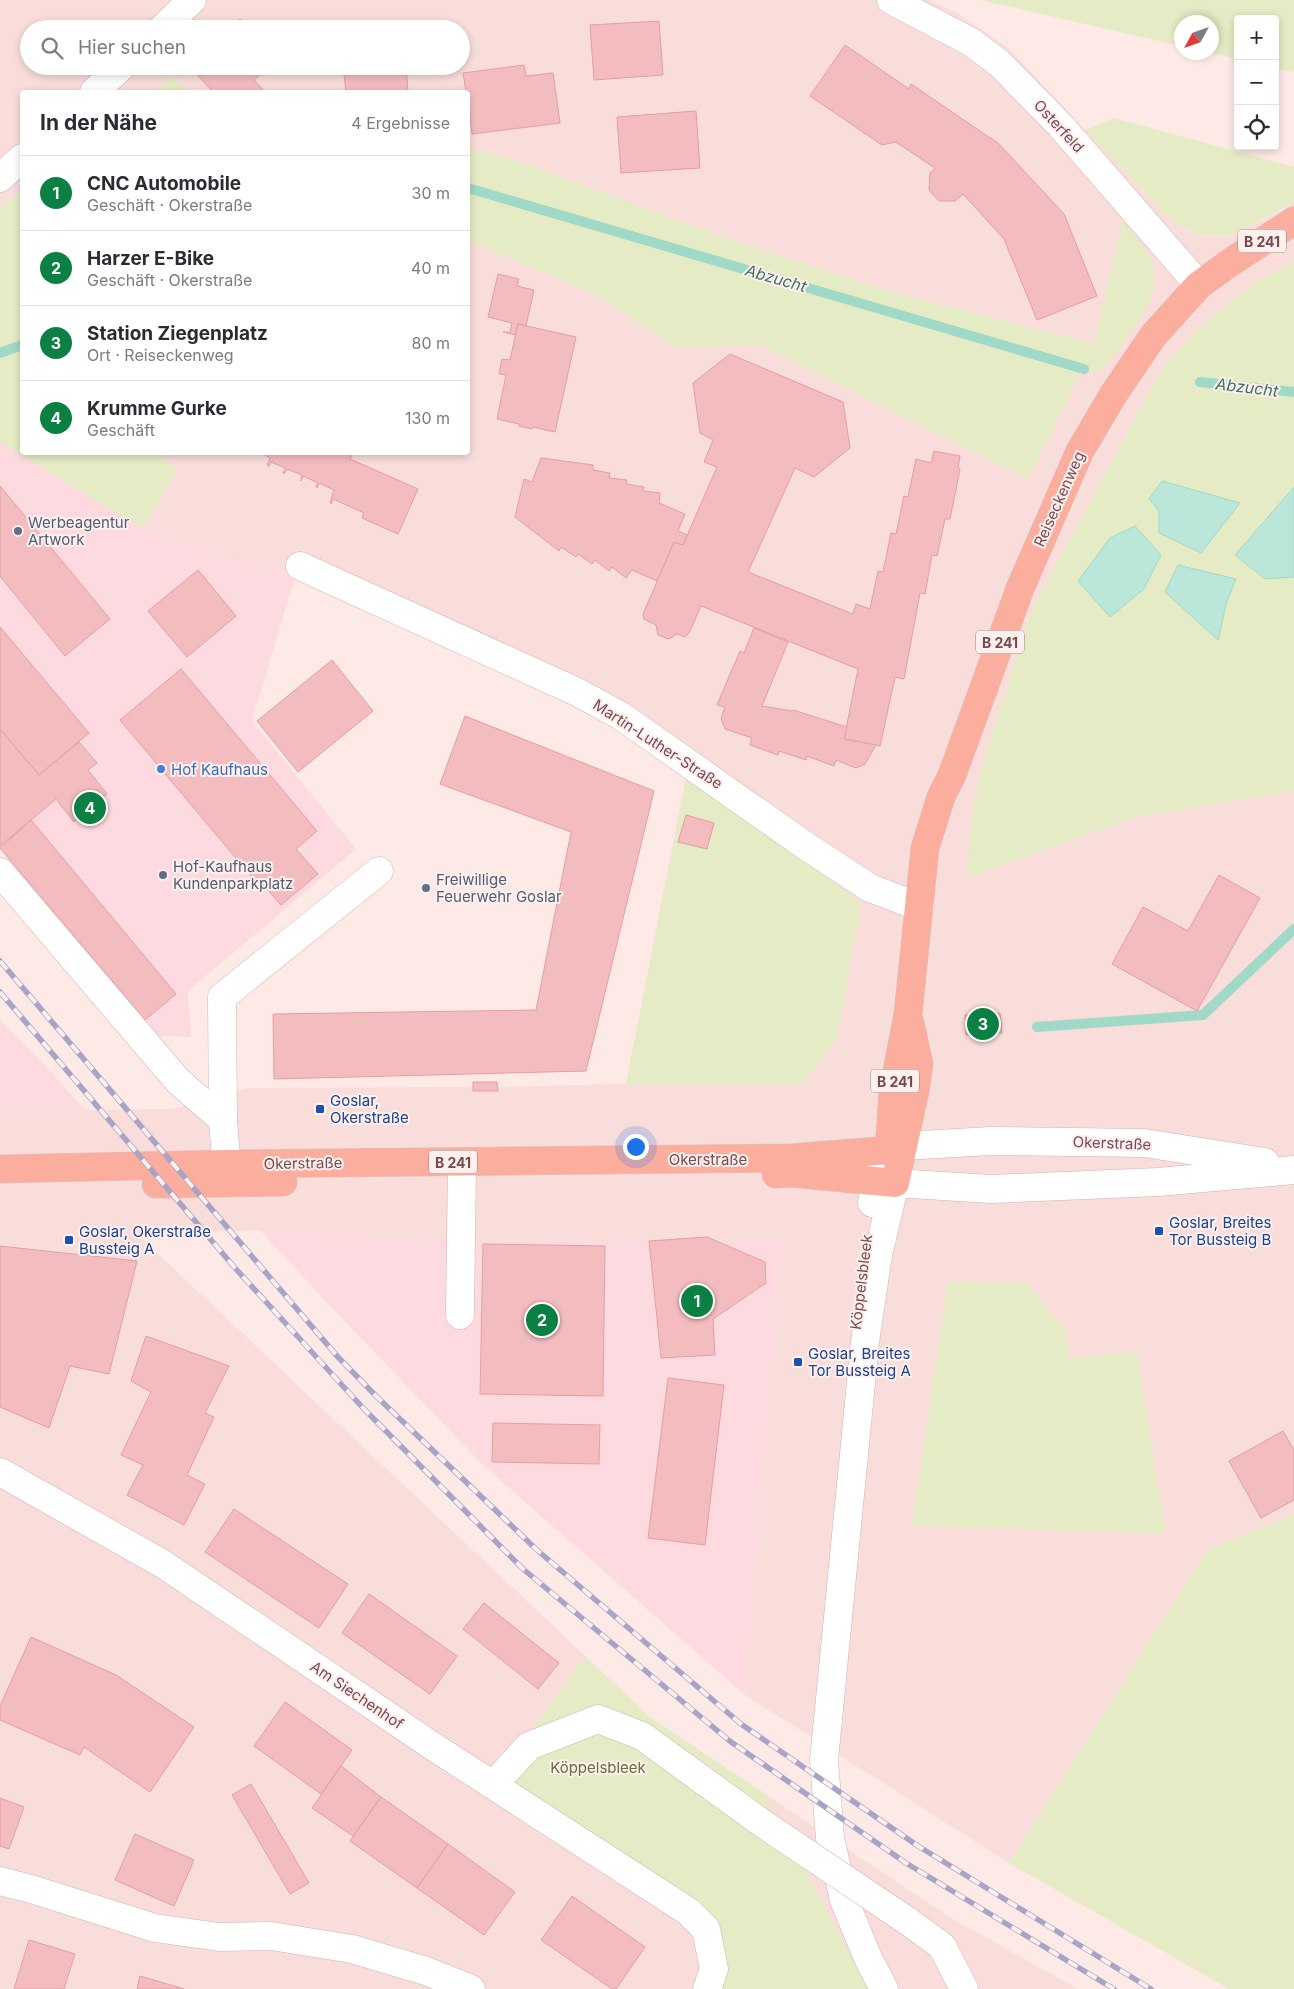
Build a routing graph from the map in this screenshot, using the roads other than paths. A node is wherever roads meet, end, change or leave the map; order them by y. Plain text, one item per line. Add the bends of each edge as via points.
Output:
1 (192, 0) edge
2 (891, 0) edge
3 (171, 20) edge
4 (112, 75) edge
5 (96, 90) edge
6 (20, 160) edge
7 (0, 178) edge
8 (1294, 221) edge
9 (1294, 240) edge
10 (1231, 262) junction
11 (1199, 285) junction
12 (300, 566) dead end
13 (379, 871) dead end
14 (0, 872) edge
15 (920, 907) junction
16 (223, 1120) junction
17 (896, 1148) junction
18 (1294, 1169) edge
19 (461, 1170) junction
20 (227, 1174) junction
21 (1, 1175) edge
22 (886, 1182) junction
23 (460, 1315) dead end
24 (0, 1472) edge
25 (493, 1785) junction
26 (0, 1881) edge
27 (471, 1989) edge
28 (707, 1989) edge
29 (884, 1989) edge
30 (964, 1989) edge

1 - 3 street
2 - 11 street, Osterfeld via 970,42 999,63 1060,125
4 - 5 street
6 - 7 street
8 - 10 main road, Reiseckenweg / B 241
9 - 10 main road, Reiseckenweg / B 241
10 - 11 main road, Reiseckenweg / B 241
11 - 15 main road, Reiseckenweg / B 241 via 1153,336 1113,394 1080,451 1021,586 952,775 954,802 943,848
12 - 15 street, Martin-Luther-Straße via 603,707 870,888
13 - 16 street via 222,998
14 - 16 street via 178,1081
15 - 17 main road, Reiseckenweg / B 241 via 908,1014 919,1064
16 - 20 street
17 - 18 street, Okerstraße via 1013,1141 1144,1143
17 - 19 main road, Okerstraße / B 241 via 791,1158
17 - 22 main road, Reiseckenweg / B 241
18 - 22 street, Okerstraße via 1158,1182 991,1189
19 - 20 main road, Okerstraße / B 241
19 - 22 main road, Okerstraße / B 241 via 791,1173
19 - 23 street
20 - 21 main road, Okerstraße / B 241
20 - 21 main road, Okerstraße / B 241 via 39,1186
22 - 29 street, Köppelsbleek via 861,1258 854,1345 858,1413 824,1760 830,1838 844,1900
24 - 25 street, Am Siechenhof via 163,1564
25 - 28 street, Am Siechenhof via 689,1912 706,1929 714,1969
25 - 30 street, bridge via 529,1746 598,1719 642,1736 759,1821 942,1946
26 - 27 street via 155,1928 219,1937 271,1936 352,1949 426,1971

